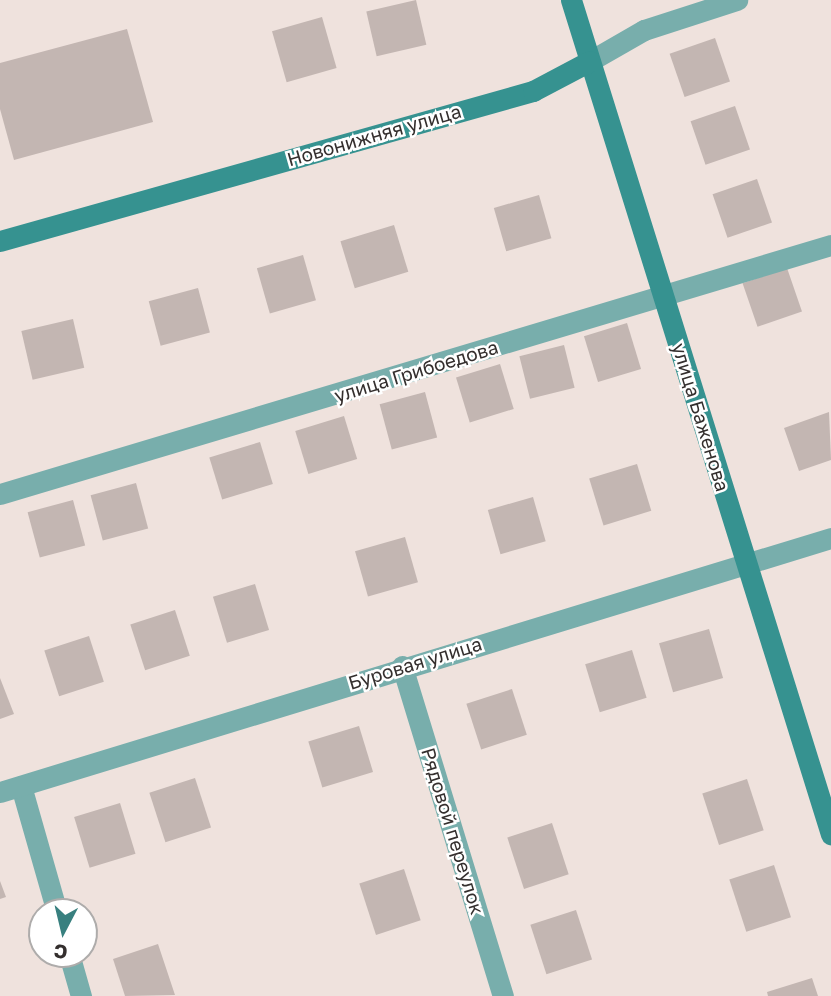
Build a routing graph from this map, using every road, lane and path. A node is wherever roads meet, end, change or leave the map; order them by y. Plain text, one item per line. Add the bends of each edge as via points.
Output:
1 (571, 0) edge
2 (737, 0) edge
3 (590, 61) junction
4 (0, 240) edge
5 (831, 245) edge
6 (663, 298) junction
7 (0, 494) edge
8 (831, 538) edge
9 (747, 565) junction
10 (402, 666) junction
11 (10, 789) edge
12 (831, 834) edge
13 (52, 898) edge
14 (73, 968) edge
15 (81, 996) edge
16 (503, 996) edge

1 - 3 main road, улица Баженова
2 - 3 street, Новонижняя улица via 644,30
3 - 4 main road, Новонижняя улица via 533,91
3 - 6 main road, улица Баженова
5 - 6 street, улица Грибоедова
6 - 7 street, улица Грибоедова
6 - 9 main road, улица Баженова
8 - 9 street, Буровая улица
9 - 10 street, Буровая улица
9 - 12 main road, улица Баженова
10 - 11 street, Буровая улица
10 - 16 street, Рядовой переулок
11 - 13 street
14 - 15 street

